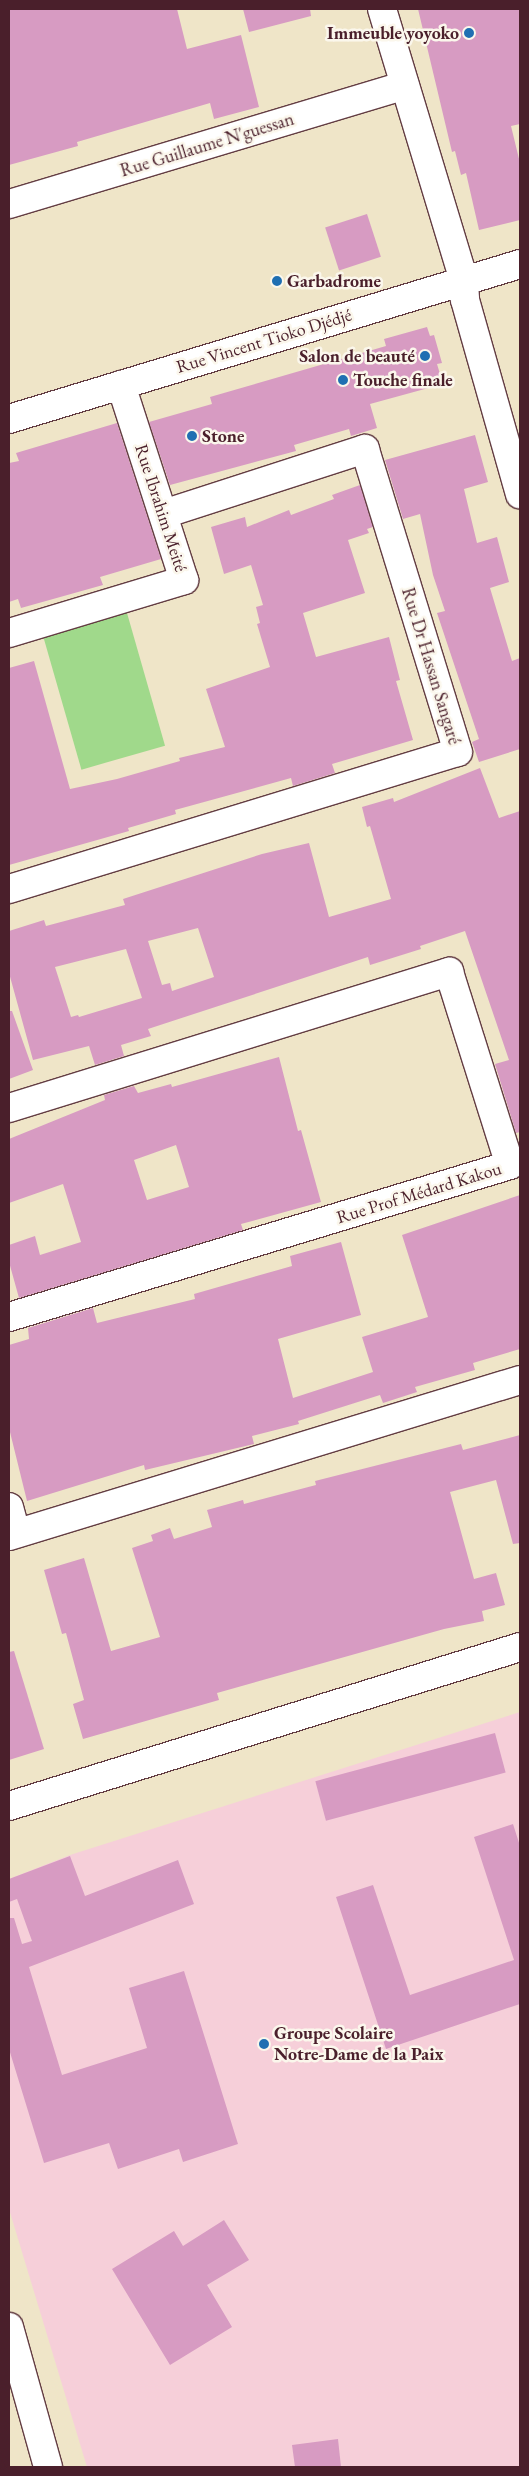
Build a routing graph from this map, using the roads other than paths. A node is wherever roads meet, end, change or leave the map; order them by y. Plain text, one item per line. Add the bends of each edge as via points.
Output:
1 (382, 9) edge
2 (405, 85) junction
3 (9, 204) edge
4 (520, 264) edge
5 (464, 280) junction
6 (124, 395) junction
7 (9, 419) edge
8 (520, 494) edge
9 (164, 514) junction
10 (9, 633) edge
11 (9, 889) edge
12 (9, 1108) edge
13 (9, 1317) edge
14 (520, 1380) edge
15 (9, 1507) edge
16 (13, 1535) edge
17 (520, 1647) edge
18 (9, 1806) edge
19 (9, 2327) edge
20 (48, 2467) edge

1 - 2 street
2 - 3 street, Rue Guillaume N'guessan
2 - 5 street
4 - 5 street, Rue Vincent Tioko Djédjé
5 - 6 street, Rue Vincent Tioko Djédjé
5 - 8 street via 465,300
6 - 7 street, Rue Vincent Tioko Djédjé
6 - 9 street, Rue Ibrahim Meité
9 - 10 street, Rue Ibrahim Meité via 184,580
9 - 11 street, Rue Dr Hassan Sangaré via 365,449 458,752
12 - 13 street, Rue Prof Médard Kakou via 449,972 510,1165
14 - 16 street
15 - 16 street
17 - 18 street
19 - 20 street

